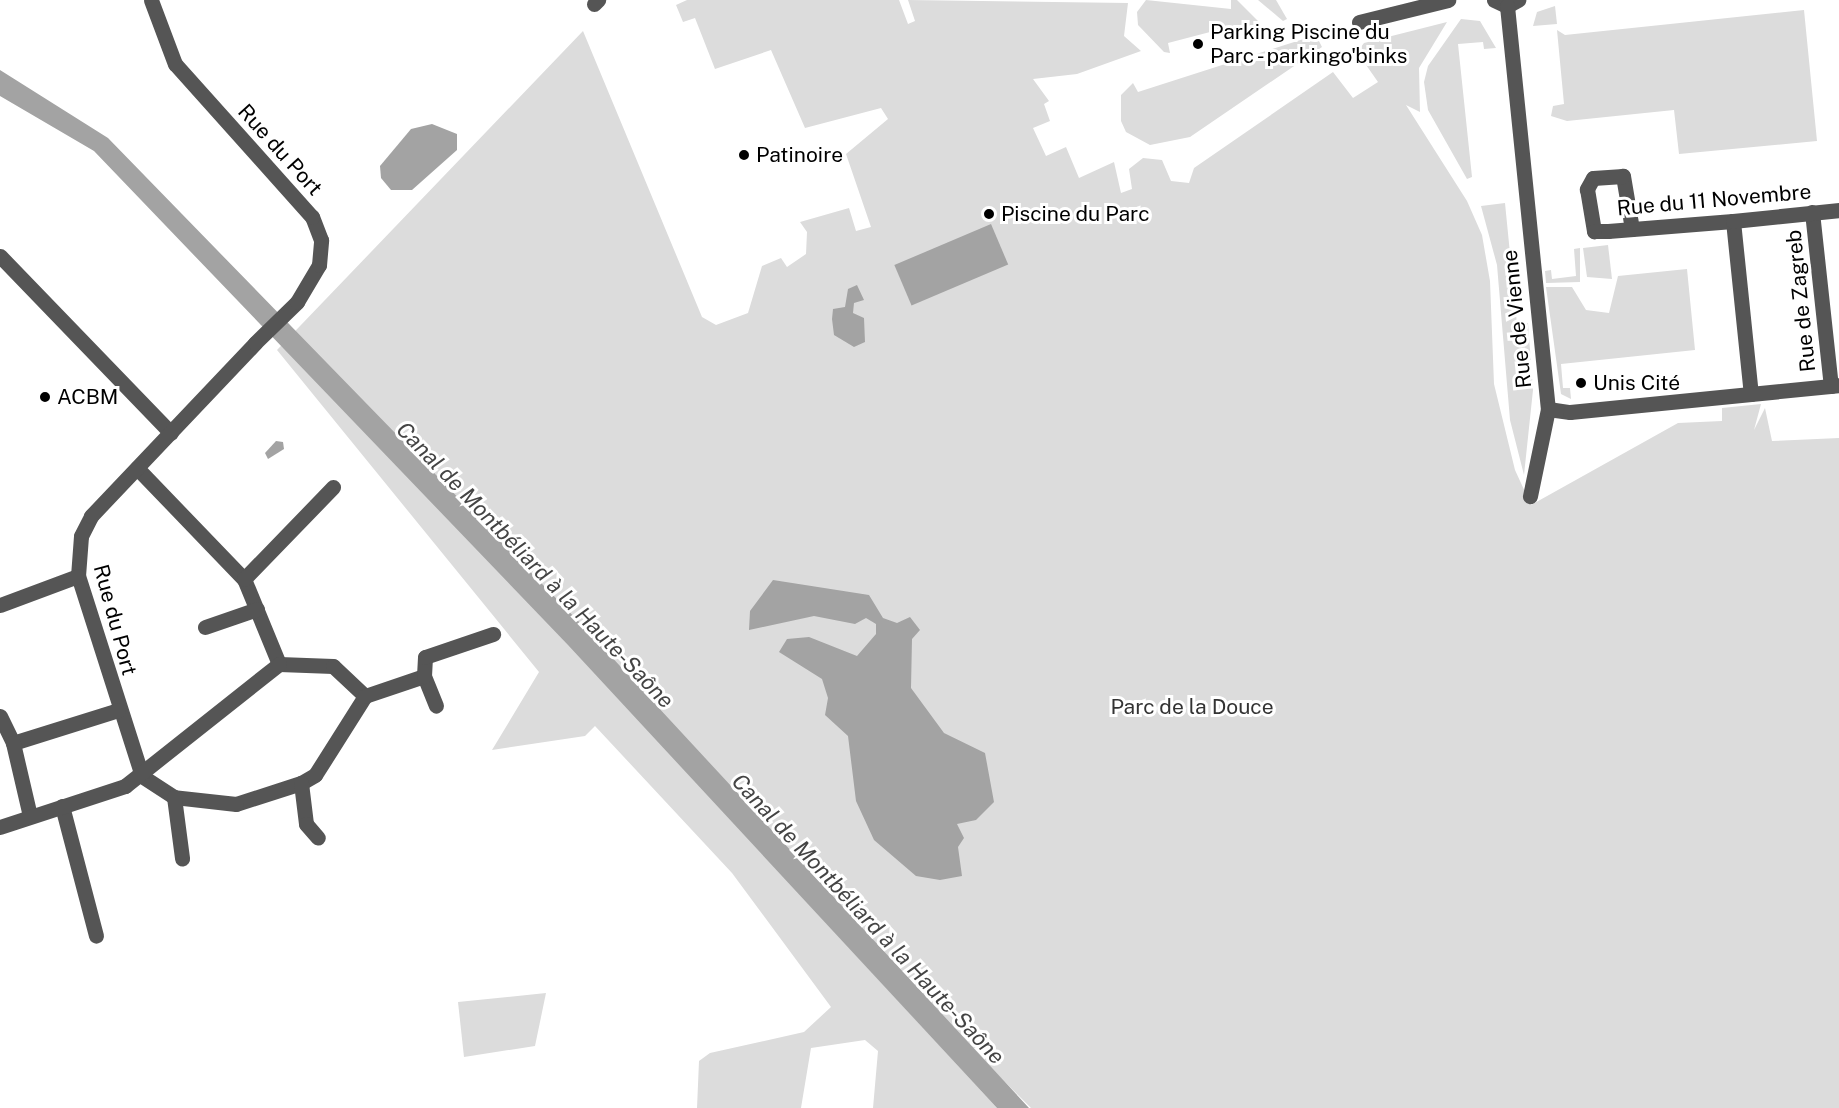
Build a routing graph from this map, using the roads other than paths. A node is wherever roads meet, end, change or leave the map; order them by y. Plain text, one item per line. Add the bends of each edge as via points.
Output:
1 (151, 0) edge
2 (1448, 0) edge
3 (1506, 2) edge
4 (1359, 22) dead end
5 (1839, 210) edge
6 (1812, 212) junction
7 (1733, 221) junction
8 (1632, 229) junction
9 (0, 256) edge
10 (1835, 385) edge
11 (1751, 394) junction
12 (1548, 409) junction
13 (171, 433) junction
14 (137, 468) junction
15 (333, 488) dead end
16 (1530, 496) dead end
17 (78, 576) junction
18 (244, 579) junction
19 (0, 605) edge
20 (257, 609) junction
21 (205, 627) dead end
22 (493, 634) dead end
23 (279, 664) junction
24 (424, 676) junction
25 (364, 696) junction
26 (436, 706) dead end
27 (118, 710) junction
28 (0, 716) edge
29 (13, 743) junction
30 (142, 776) junction
31 (301, 783) junction
32 (174, 797) junction
33 (63, 806) junction
34 (30, 816) junction
35 (0, 827) edge
36 (318, 838) dead end
37 (182, 858) dead end
38 (96, 936) dead end

1 - 13 street, Rue du Port via 175,64 312,217 321,240 319,265 310,287
2 - 4 street
3 - 12 street, Rue de Vienne
5 - 6 street, Rue du 11 Novembre
6 - 7 street, Rue du 11 Novembre
6 - 10 street, Rue de Zagreb
7 - 8 street, Rue du 11 Novembre
7 - 11 street
8 - 8 street, Rue du 11 Novembre via 1594,231 1587,189 1593,178 1623,176
9 - 13 street
10 - 11 street, Rue de Vienne
11 - 12 street, Rue de Vienne via 1570,412
12 - 16 street
13 - 14 street, Rue du Port
14 - 17 street, Rue du Port via 91,516 81,536
14 - 18 street
15 - 18 street
17 - 19 street
17 - 27 street, Rue du Port
18 - 20 street
20 - 21 street
20 - 23 street
22 - 24 street via 425,657
23 - 25 street via 333,666
23 - 30 street via 156,759
24 - 25 street
24 - 26 street
25 - 31 street via 315,775
27 - 29 street
27 - 30 street, Rue du Port
28 - 29 street
29 - 34 street
30 - 32 street
30 - 33 street
31 - 32 street via 236,804
31 - 36 street via 306,824
32 - 37 street
33 - 34 street
33 - 38 street
34 - 35 street

